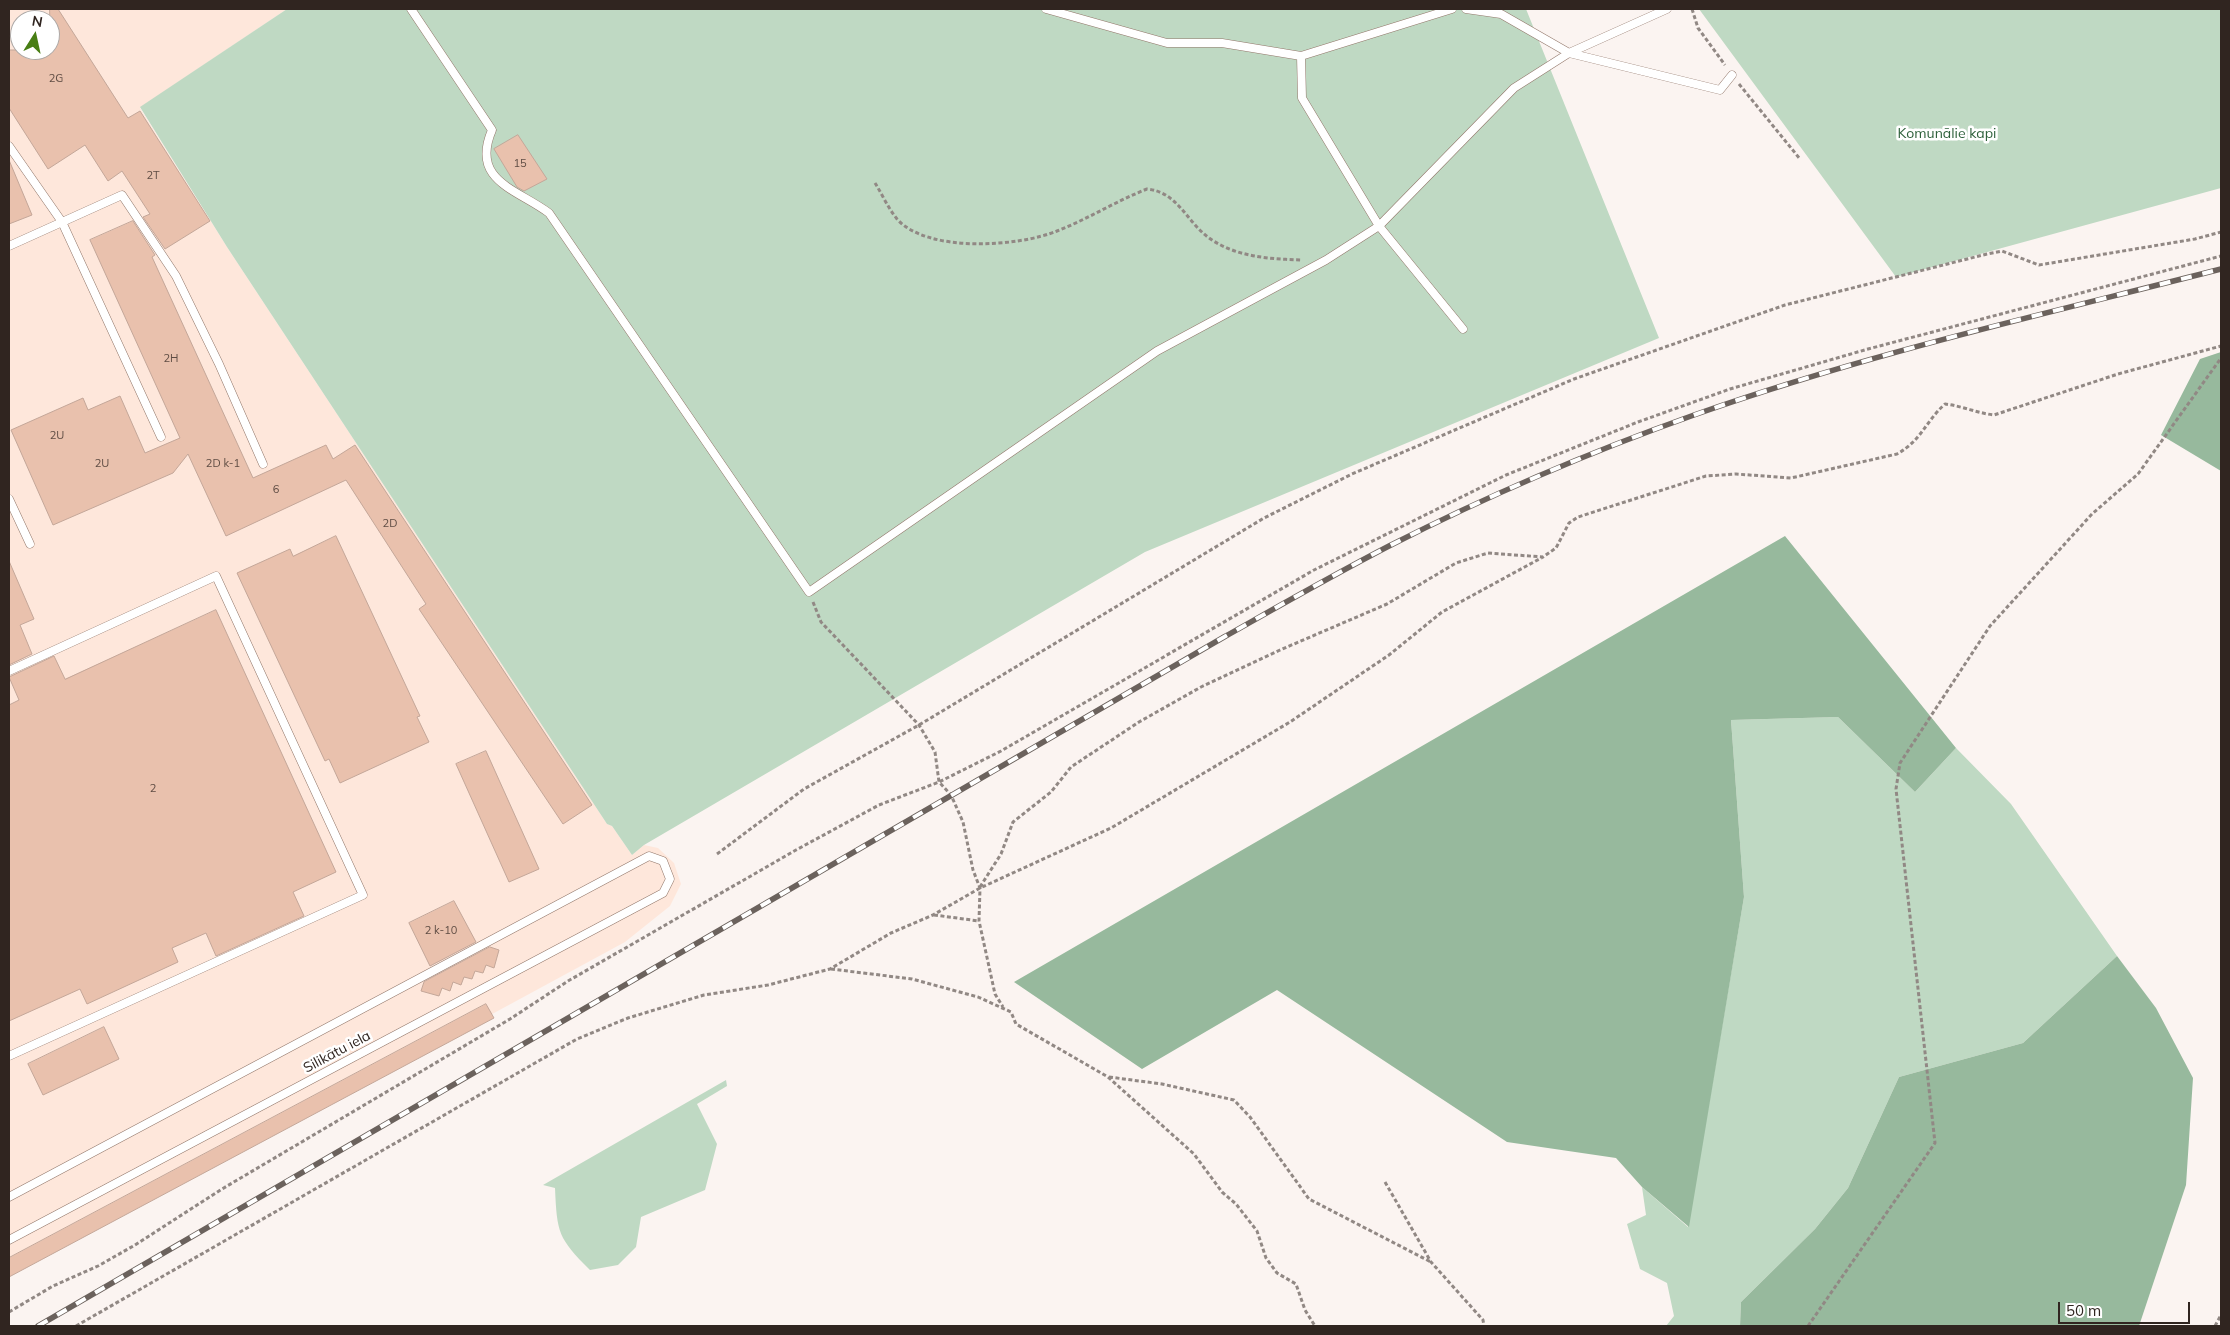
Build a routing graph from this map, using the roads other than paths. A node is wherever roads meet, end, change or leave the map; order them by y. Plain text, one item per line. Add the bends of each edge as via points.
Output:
1 (411, 9) edge
2 (1046, 9) edge
3 (1452, 9) edge
4 (1466, 9) edge
5 (1667, 9) edge
6 (1569, 53) junction
7 (1301, 56) junction
8 (1732, 75) road end
9 (9, 146) edge
10 (62, 222) junction
11 (1379, 226) junction
12 (9, 246) edge
13 (1463, 329) dead end
14 (161, 437) dead end
15 (263, 464) dead end
16 (9, 498) edge
17 (30, 544) dead end
18 (9, 671) edge
19 (9, 1056) edge
20 (9, 1197) edge
21 (9, 1240) edge

1 - 11 lane via 492,130 486,143 485,157 491,172 499,182 548,213 809,592 1157,351 1326,260
2 - 7 lane via 1167,43 1222,43
3 - 7 lane
4 - 6 lane via 1501,14
5 - 6 lane
6 - 8 lane via 1720,90
6 - 11 lane via 1514,88
7 - 11 lane via 1302,98
9 - 10 lane
10 - 12 lane
10 - 14 lane
10 - 15 lane via 122,195 176,276
11 - 13 lane
16 - 17 lane
18 - 19 lane via 216,576 363,895
20 - 21 lane, Silikātu iela via 649,856 664,861 670,879 663,893

